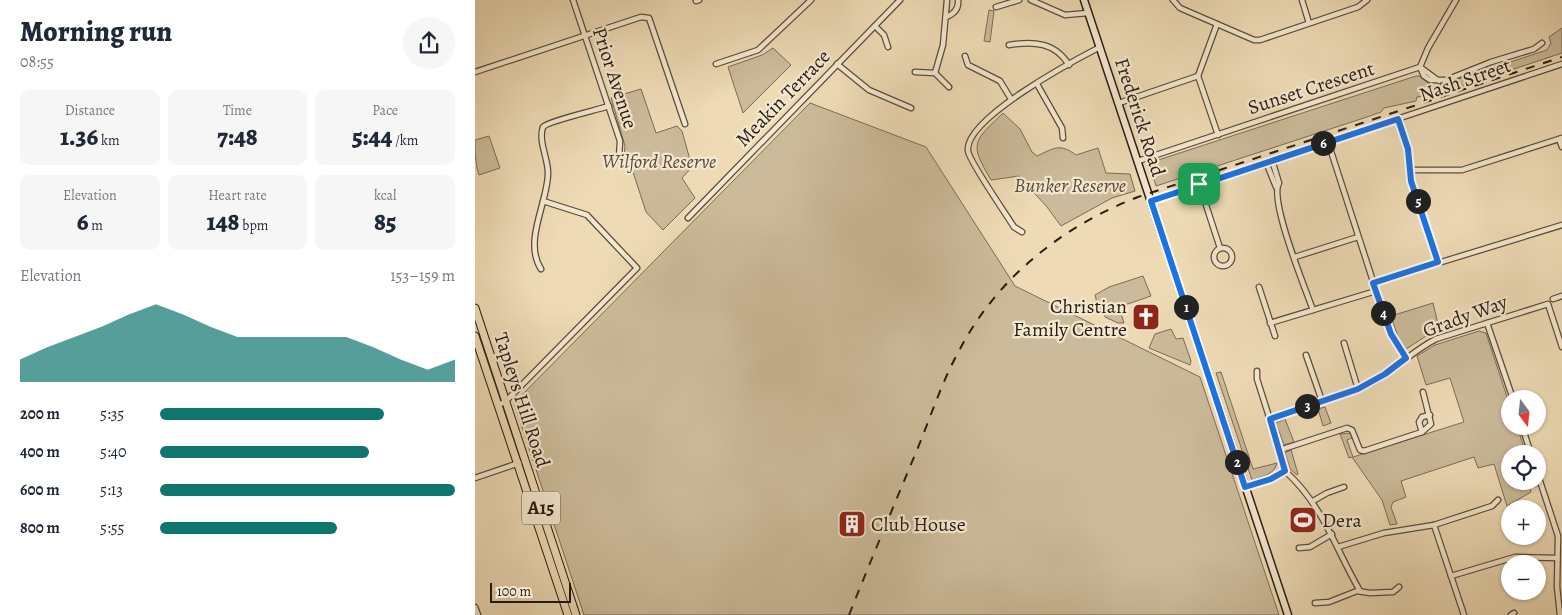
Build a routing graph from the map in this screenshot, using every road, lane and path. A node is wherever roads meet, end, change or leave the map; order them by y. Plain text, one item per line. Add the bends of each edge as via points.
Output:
1 (573, 0) edge
2 (811, 0) edge
3 (900, 0) edge
4 (947, 0) edge
5 (958, 0) edge
6 (1019, 0) edge
7 (1031, 0) edge
8 (1084, 0) edge
9 (1173, 0) edge
10 (1302, 0) edge
11 (1367, 0) edge
12 (1453, 1) edge
13 (996, 7) dead end
14 (1089, 13) junction
15 (946, 17) junction
16 (1217, 24) junction
17 (1309, 24) junction
18 (875, 26) junction
19 (586, 36) junction
20 (1542, 43) dead end
21 (1009, 45) dead end
22 (888, 47) dead end
23 (1100, 47) junction
24 (965, 56) dead end
25 (716, 64) dead end
26 (837, 64) junction
27 (1562, 64) edge
28 (1069, 65) junction
29 (1420, 67) junction
30 (475, 72) edge
31 (915, 72) dead end
32 (935, 73) junction
33 (1198, 76) junction
34 (1037, 84) junction
35 (949, 87) dead end
36 (1011, 98) junction
37 (1119, 103) junction
38 (609, 106) junction
39 (911, 108) dead end
40 (1398, 119) junction
41 (685, 124) dead end
42 (1218, 135) junction
43 (1063, 138) dead end
44 (1561, 138) edge
45 (1327, 142) junction
46 (1562, 147) edge
47 (1273, 160) junction
48 (1138, 161) junction
49 (1266, 162) junction
50 (612, 164) dead end
51 (1410, 170) junction
52 (1199, 184) junction
53 (1276, 187) junction
54 (543, 201) junction
55 (1151, 201) junction
56 (688, 218) dead end
57 (1562, 225) edge
58 (1022, 232) dead end
59 (1358, 237) junction
60 (1220, 248) junction
61 (1295, 258) junction
62 (1438, 262) junction
63 (541, 269) dead end
64 (1373, 283) junction
65 (1259, 287) dead end
66 (1376, 291) junction
67 (1562, 296) edge
68 (1553, 299) dead end
69 (475, 308) edge
70 (1313, 310) junction
71 (1487, 322) junction
72 (1270, 323) junction
73 (475, 336) edge
74 (1275, 336) dead end
75 (1344, 343) dead end
76 (1562, 347) edge
77 (1306, 355) dead end
78 (1406, 358) junction
79 (1257, 371) dead end
80 (1358, 389) junction
81 (1510, 390) edge
82 (1423, 392) dead end
83 (1322, 401) junction
84 (505, 402) junction
85 (497, 404) junction
86 (1430, 415) junction
87 (1270, 419) junction
88 (1422, 432) junction
89 (1280, 450) junction
90 (525, 461) junction
91 (517, 464) junction
92 (1285, 471) junction
93 (475, 478) edge
94 (1245, 487) junction
95 (1344, 488) dead end
96 (1543, 490) edge
97 (1498, 500) dead end
98 (1313, 501) junction
99 (1434, 525) junction
100 (1562, 529) edge
101 (1556, 531) junction
102 (1332, 534) junction
103 (1337, 547) junction
104 (1299, 548) dead end
105 (1557, 558) junction
106 (1451, 576) junction
107 (1399, 587) dead end
108 (1360, 590) junction
109 (1315, 603) dead end
110 (475, 607) edge
111 (478, 615) edge
112 (568, 615) edge
113 (576, 615) edge
114 (1288, 615) edge
115 (1464, 615) edge
116 (1560, 615) edge

1 - 19 street, Prior Avenue
2 - 25 street via 758,50
3 - 18 street, Meakin Terrace
4 - 15 street
5 - 15 street via 959,6
6 - 13 street
7 - 14 street via 1065,15
8 - 14 main road, Frederick Road
9 - 16 street via 1180,8
10 - 17 street
11 - 17 street via 1358,8
12 - 29 street
14 - 23 main road, Frederick Road
15 - 32 street
16 - 17 street via 1260,40
16 - 33 street
18 - 22 street via 884,35
18 - 26 street, Meakin Terrace
19 - 30 street
19 - 38 street, Prior Avenue
19 - 41 street via 641,17 649,18
20 - 29 street via 1534,49 1439,81 1424,76
21 - 28 street via 1023,42 1043,45 1062,54
23 - 28 street
23 - 37 main road, Frederick Road
24 - 36 street via 968,65 1000,81
26 - 39 street via 869,90
26 - 56 street, Meakin Terrace
27 - 40 street, Nash Street
28 - 34 street
29 - 42 street, Sunset Crescent
31 - 32 street
32 - 35 street
33 - 37 street
33 - 42 street
34 - 36 street
34 - 43 street via 1061,128
36 - 58 street via 977,131 967,152 1014,226
37 - 48 main road, Frederick Road
38 - 50 street, Prior Avenue via 620,142 619,157
38 - 54 street via 551,120 543,127 541,134 548,171
40 - 45 street, Nash Street
40 - 51 street via 1408,149
42 - 48 street, Sunset Crescent
44 - 46 street
44 - 51 street via 1462,170
45 - 47 street, Nash Street
45 - 59 street
47 - 49 street, Nash Street
47 - 53 street via 1279,183
48 - 55 main road, Frederick Road
49 - 52 street, Nash Street
49 - 53 street
51 - 62 street
52 - 55 street, Nash Street
52 - 60 street
53 - 61 street via 1278,210
54 - 63 street via 535,233 536,257
54 - 84 street via 587,215 637,268
55 - 94 main road, Frederick Road
57 - 62 street
59 - 61 street
59 - 64 street
60 - 60 street via 1231,252 1233,258 1229,262 1219,264 1214,261
61 - 70 street
62 - 64 street
64 - 66 street
65 - 72 street
66 - 70 street
66 - 78 street via 1393,339
67 - 68 street
69 - 84 main road, Tapleys Hill Road / A15
70 - 72 street
71 - 76 street, Grady Way via 1548,304
71 - 78 street, Grady Way via 1435,339
71 - 81 street
72 - 74 street
73 - 85 main road, Tapleys Hill Road / A15
75 - 80 street
77 - 83 street
78 - 80 street, Grady Way
79 - 87 street
80 - 83 street, Grady Way
82 - 86 street
83 - 87 street, Grady Way
84 - 85 street
84 - 90 main road, Tapleys Hill Road / A15
85 - 91 main road, Tapleys Hill Road / A15
86 - 88 street via 1431,426
86 - 88 street via 1422,417 1419,422
87 - 89 street
88 - 89 street via 1364,452 1359,450 1352,430 1347,428
89 - 92 street
90 - 91 street
90 - 113 main road, Tapleys Hill Road / A15
91 - 93 street
91 - 112 main road, Tapleys Hill Road / A15
92 - 94 street
92 - 98 street
94 - 114 main road, Frederick Road
95 - 98 street
96 - 101 street
97 - 99 street via 1492,506
98 - 102 street
99 - 103 street via 1384,533
99 - 106 street
100 - 101 street
101 - 105 street
102 - 103 street
102 - 104 street via 1310,547
103 - 108 street
105 - 106 street via 1515,557
105 - 116 street
106 - 115 street
107 - 108 street via 1393,592
108 - 109 street via 1329,602
110 - 111 street

